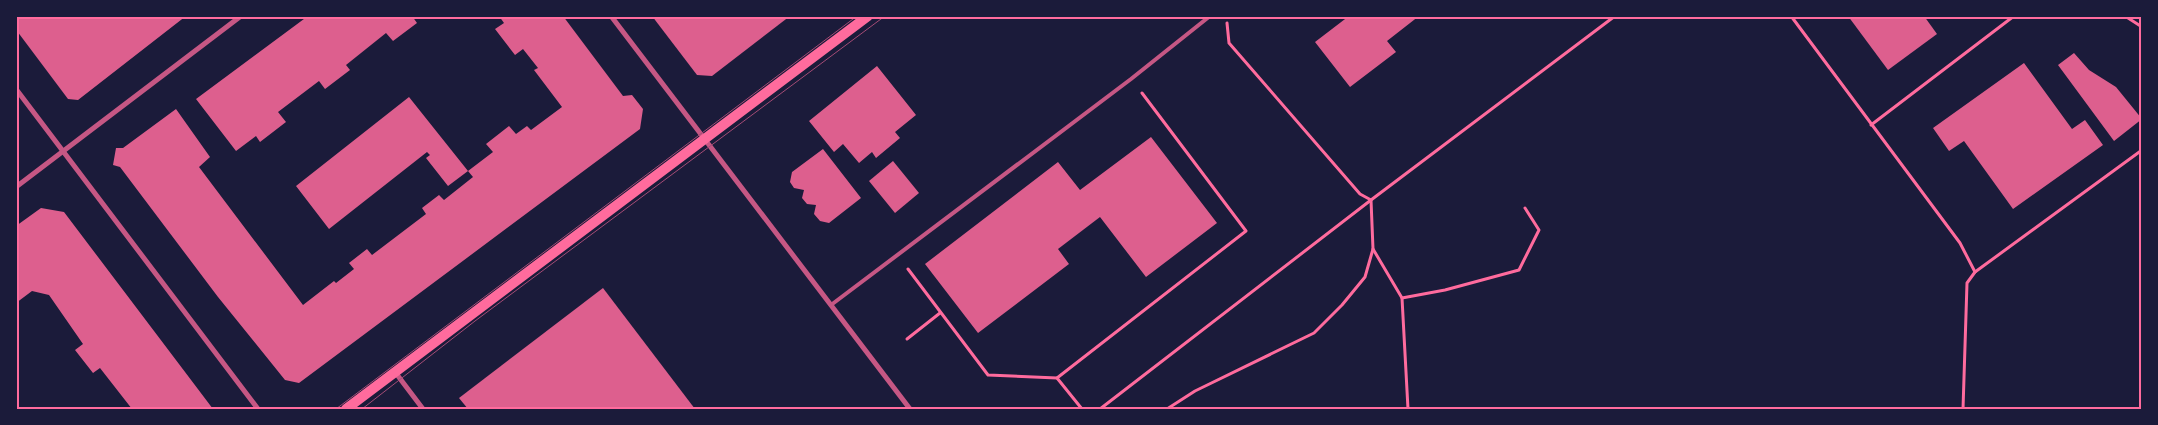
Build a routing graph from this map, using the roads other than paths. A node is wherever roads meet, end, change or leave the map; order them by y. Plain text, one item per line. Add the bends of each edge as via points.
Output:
1 (241, 16) edge
2 (611, 16) edge
3 (868, 16) edge
4 (1210, 16) edge
5 (16, 89) edge
6 (706, 139) junction
7 (64, 152) junction
8 (16, 188) edge
9 (831, 305) junction
10 (395, 372) junction
11 (258, 409) edge
12 (346, 409) edge
13 (423, 409) edge
14 (910, 409) edge

1 - 7 street
2 - 6 street
3 - 6 main road
4 - 9 lane
5 - 7 street
6 - 9 street
6 - 10 main road
7 - 8 street
7 - 11 street
9 - 14 street
10 - 12 main road
10 - 13 street

